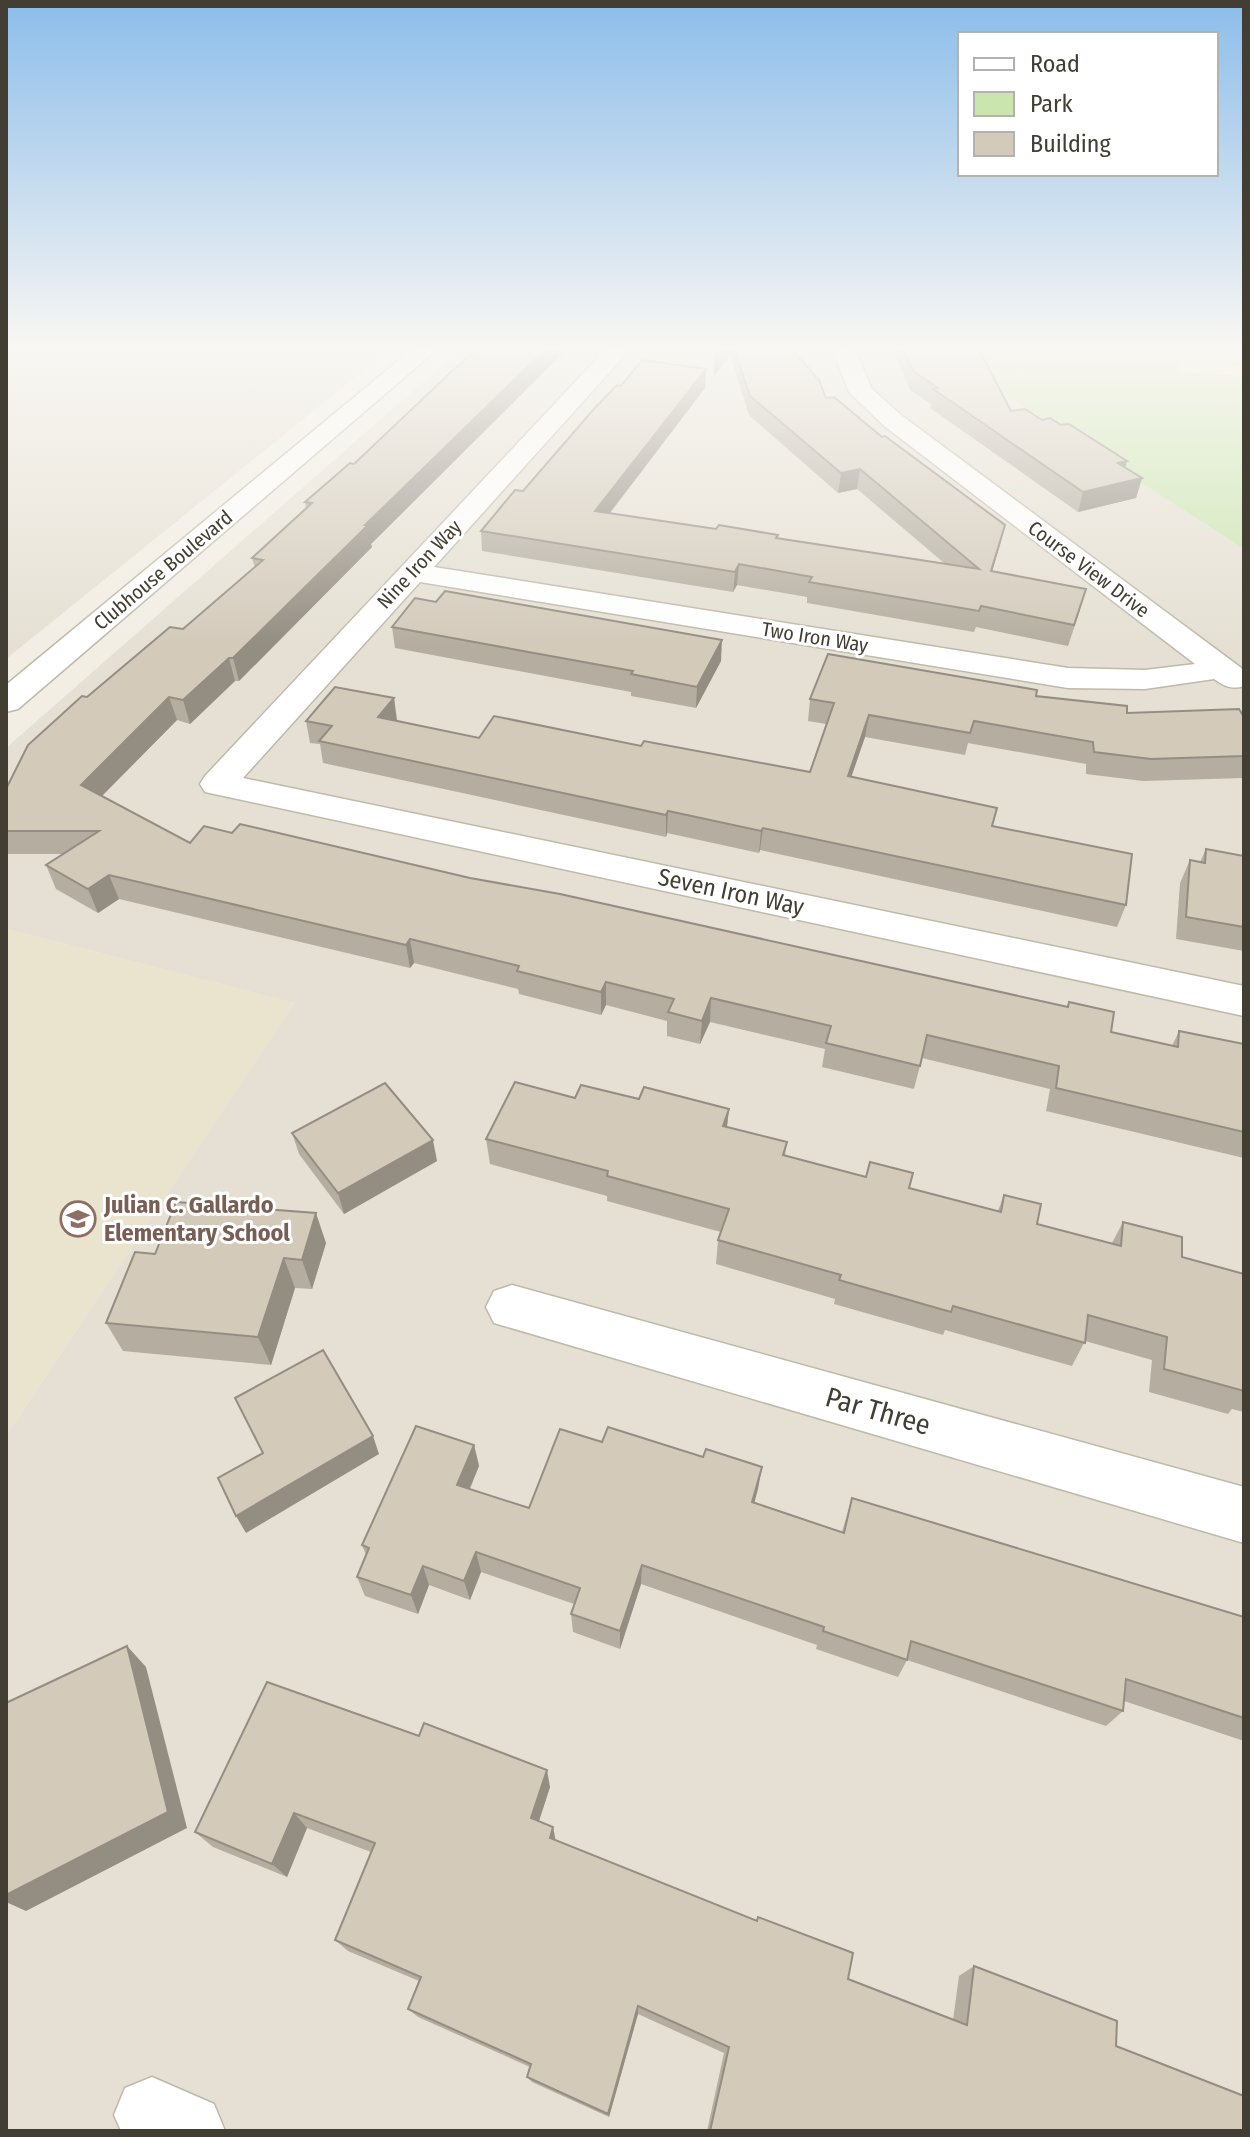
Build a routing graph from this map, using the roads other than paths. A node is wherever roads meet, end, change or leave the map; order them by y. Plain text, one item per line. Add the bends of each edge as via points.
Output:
1 (311, 446) edge
2 (529, 446) edge
3 (926, 446) edge
4 (412, 572) junction
5 (1232, 677) edge
6 (6, 702) edge
7 (218, 784) joint
8 (1244, 1001) edge
9 (512, 1307) dead end
10 (1244, 1515) edge

1 - 6 street, Clubhouse Boulevard
2 - 4 street, Nine Iron Way
3 - 5 street, Course View Drive
4 - 5 street, Two Iron Way via 1068,678 1128,683
4 - 7 street, Nine Iron Way
7 - 8 street, Seven Iron Way
9 - 10 street, Par Three

